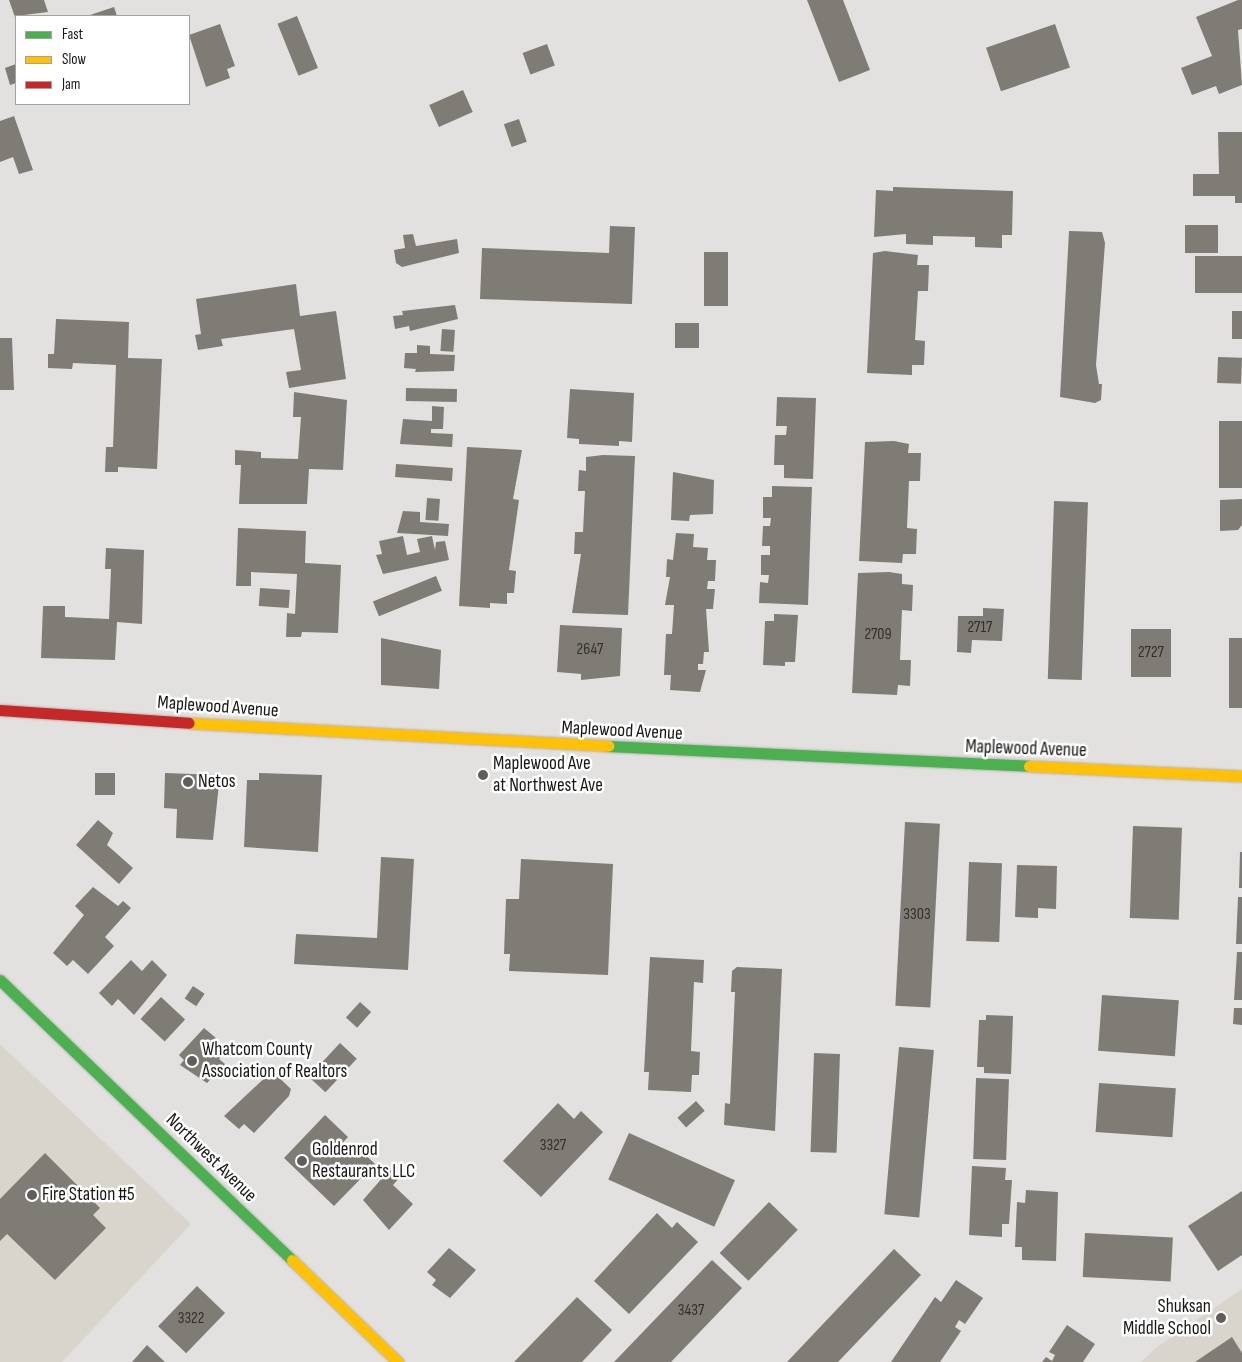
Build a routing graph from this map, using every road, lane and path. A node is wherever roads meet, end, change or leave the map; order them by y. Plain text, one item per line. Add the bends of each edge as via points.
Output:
1 (0, 710) edge
2 (1242, 776) edge
3 (0, 980) edge
4 (398, 1362) edge

1 - 2 street, Maplewood Avenue via 576,746
3 - 4 street, Northwest Avenue

